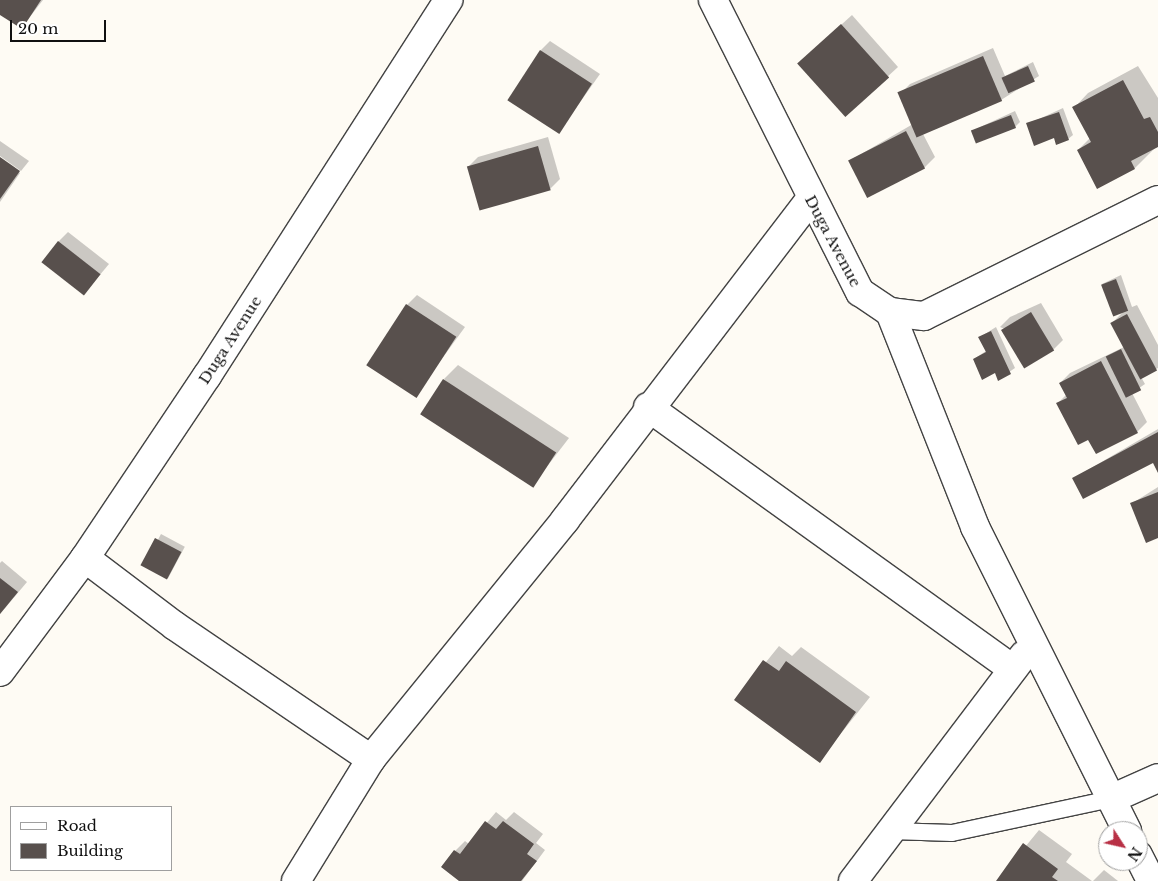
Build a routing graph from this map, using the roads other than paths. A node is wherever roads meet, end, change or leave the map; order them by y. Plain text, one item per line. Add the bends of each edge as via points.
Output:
1 (448, 0) edge
2 (713, 0) edge
3 (810, 200) junction
4 (1158, 200) edge
5 (890, 312) junction
6 (648, 407) junction
7 (85, 558) junction
8 (1031, 646) junction
9 (1013, 669) junction
10 (0, 672) edge
11 (371, 759) junction
12 (1158, 778) edge
13 (1111, 799) junction
14 (1121, 821) edge
15 (891, 831) junction
16 (297, 880) edge
17 (853, 881) edge

1 - 7 street, Duga Avenue
2 - 3 street, Duga Avenue
3 - 5 street, Duga Avenue via 860,292
3 - 6 street
4 - 5 street, Duga Avenue via 924,316
5 - 8 street via 975,527
6 - 9 street
6 - 11 street via 565,520
7 - 10 street, Duga Avenue
7 - 11 street via 175,626
8 - 9 street
8 - 13 street
9 - 15 street
11 - 16 street
12 - 13 street
13 - 14 street
13 - 15 lane via 952,833
15 - 17 street

